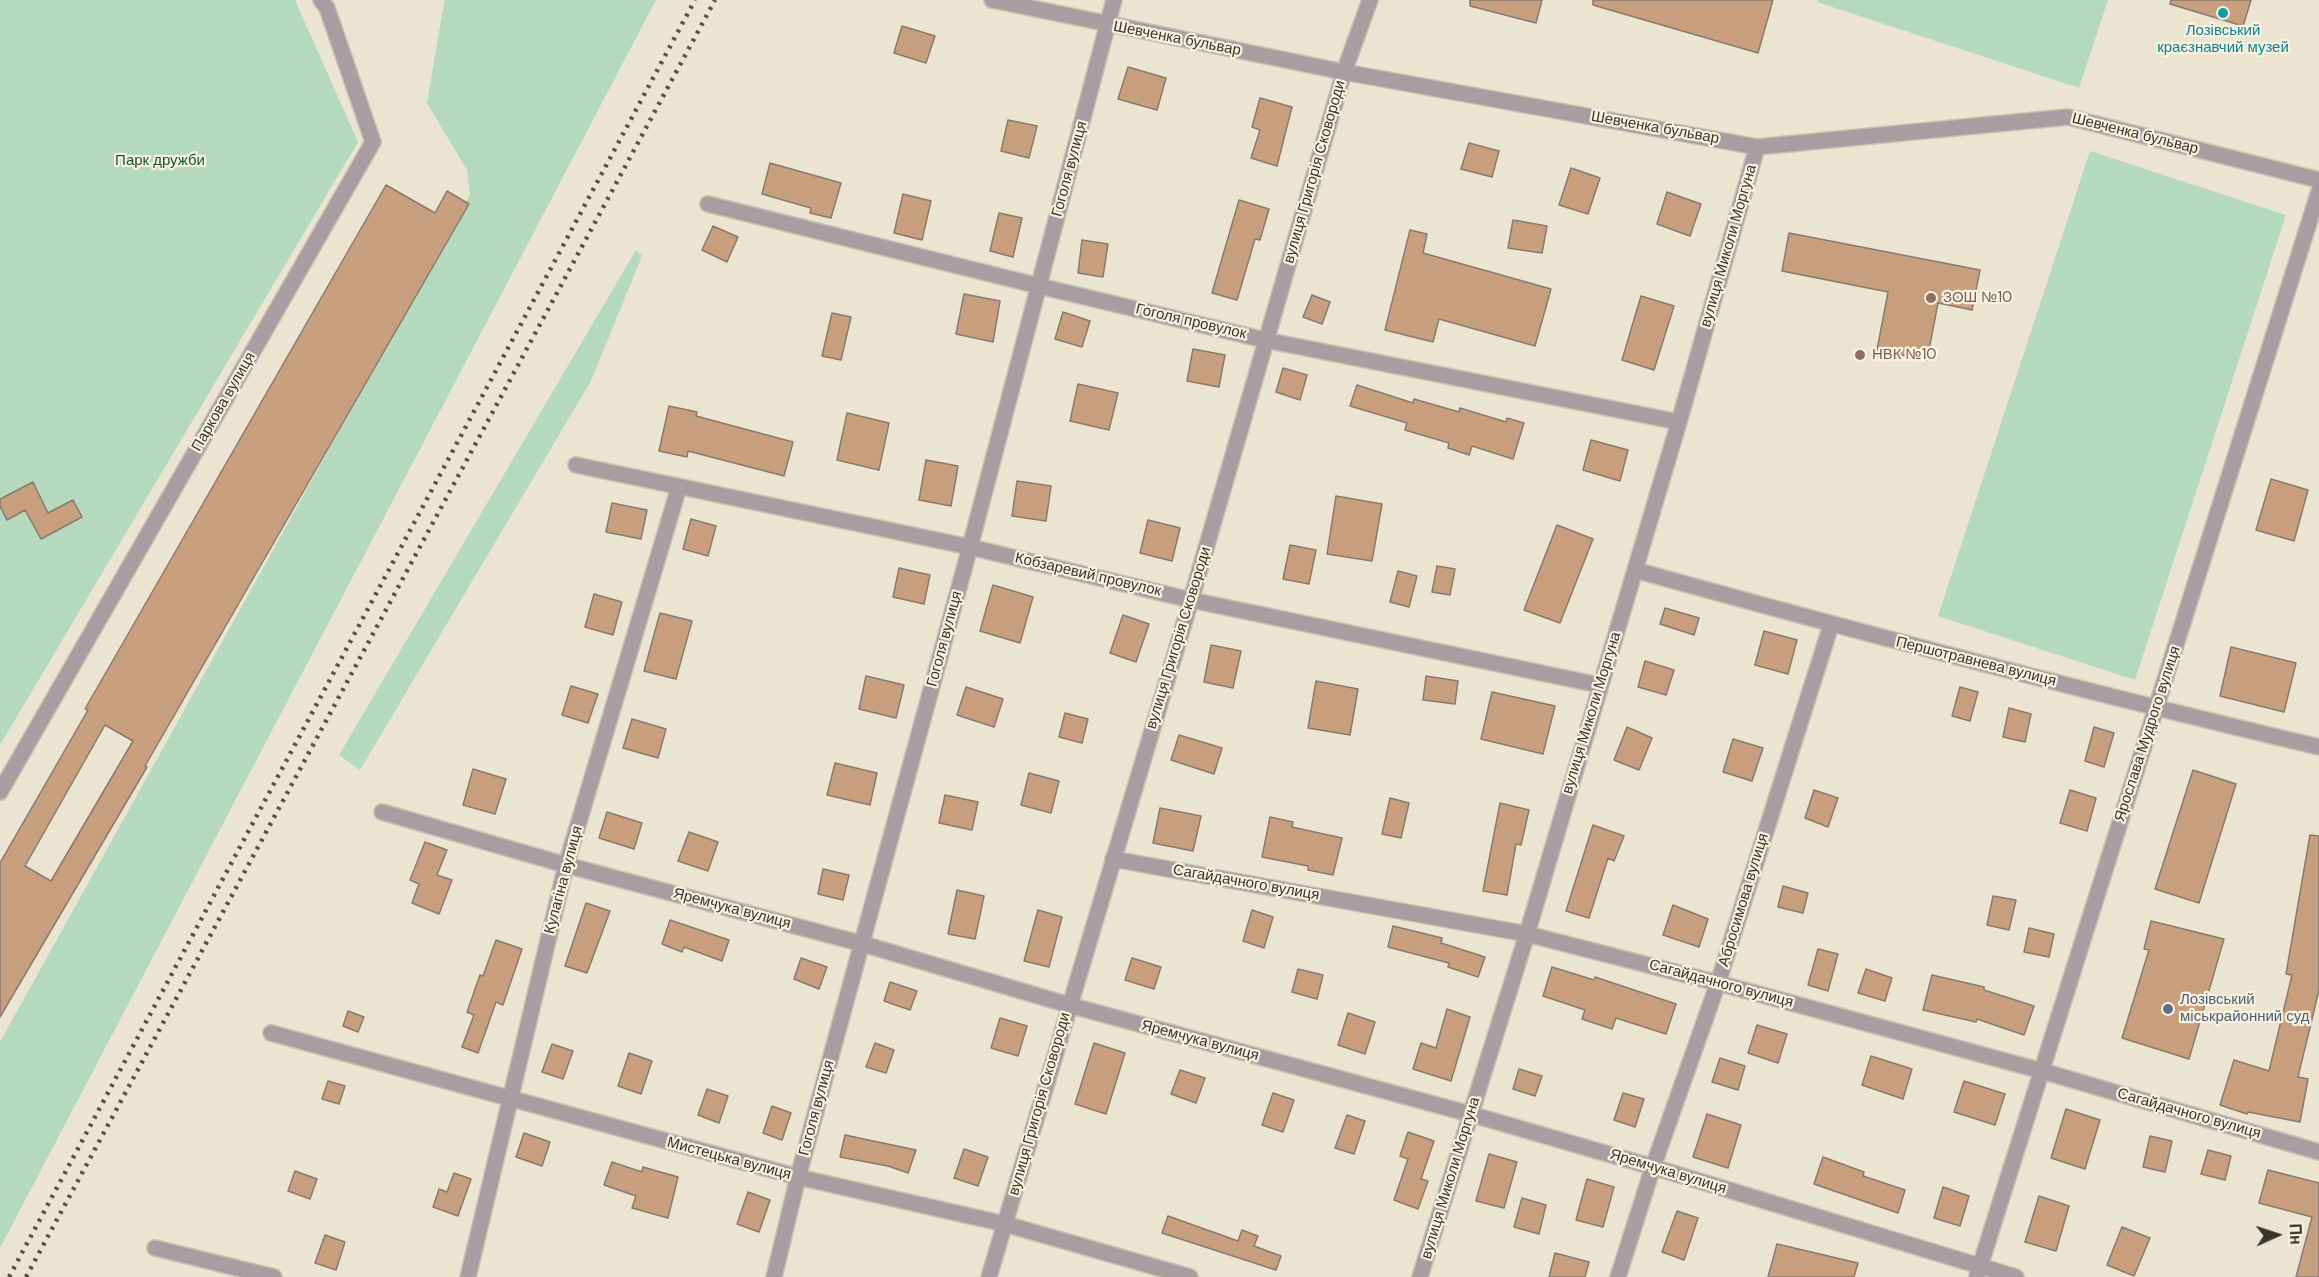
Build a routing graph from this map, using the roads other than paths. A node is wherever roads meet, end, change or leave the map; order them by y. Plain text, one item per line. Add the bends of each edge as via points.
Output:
1 (321, 0) edge
2 (992, 0) edge
3 (1114, 0) edge
4 (1370, 0) edge
5 (1107, 25) junction
6 (1344, 72) junction
7 (1757, 147) junction
8 (2319, 180) edge
9 (2319, 192) edge
10 (708, 204) dead end
11 (1039, 286) junction
12 (1265, 340) junction
13 (1679, 422) junction
14 (576, 465) dead end
15 (679, 487) junction
16 (970, 547) junction
17 (1635, 570) junction
18 (1191, 600) junction
19 (1831, 625) junction
20 (1599, 685) junction
21 (2157, 709) junction
22 (2319, 747) edge
23 (0, 792) edge
24 (382, 812) dead end
25 (1113, 859) junction
26 (566, 865) junction
27 (1527, 934) junction
28 (863, 944) junction
29 (1718, 982) junction
30 (1069, 1005) junction
31 (271, 1033) dead end
32 (2042, 1071) junction
33 (511, 1099) junction
34 (1470, 1114) junction
35 (2319, 1152) edge
36 (1653, 1167) junction
37 (798, 1178) junction
38 (1005, 1224) junction
39 (155, 1248) dead end
40 (1978, 1272) edge
41 (273, 1277) edge
42 (468, 1277) edge
43 (774, 1277) edge
44 (989, 1277) edge
45 (1190, 1277) edge
46 (1420, 1277) edge
47 (1618, 1277) edge
48 (2016, 1277) edge

1 - 23 street, Паркова вулиця via 373,142
2 - 5 street, Шевченка бульвар
3 - 5 street, Гоголя вулиця
4 - 6 street, вулиця Григорія Сковороди
5 - 6 street, Шевченка бульвар
5 - 11 street, Гоголя вулиця
6 - 7 street, Шевченка бульвар
6 - 12 street, вулиця Григорія Сковороди
7 - 8 street, Шевченка бульвар via 2068,117
7 - 13 street, вулиця Миколи Моргуна
9 - 21 street, Ярослава Мудрого вулиця
10 - 11 street, Гоголя провулок
11 - 12 street, Гоголя провулок
11 - 16 street, Гоголя вулиця
12 - 13 street, Гоголя провулок
12 - 18 street, вулиця Григорія Сковороди
13 - 17 street, вулиця Миколи Моргуна
14 - 15 street, Кобзаревий провулок
15 - 16 street, Кобзаревий провулок
15 - 26 street, Кулагіна вулиця
16 - 18 street, Кобзаревий провулок
16 - 28 street, Гоголя вулиця
17 - 19 street, Першотравнева вулиця
17 - 20 street, вулиця Миколи Моргуна
18 - 20 street, Кобзаревий провулок
18 - 25 street, вулиця Григорія Сковороди
19 - 21 street, Першотравнева вулиця
19 - 29 street, Абросимова вулиця
20 - 27 street, вулиця Миколи Моргуна
21 - 22 street, Першотравнева вулиця
21 - 32 street, Ярослава Мудрого вулиця
24 - 26 street, Яремчука вулиця
25 - 27 street, Сагайдачного вулиця
25 - 30 street, вулиця Григорія Сковороди
26 - 28 street, Яремчука вулиця
26 - 33 street, Кулагіна вулиця
27 - 29 street, Сагайдачного вулиця
27 - 34 street, вулиця Миколи Моргуна
28 - 30 street, Яремчука вулиця
28 - 37 street, Гоголя вулиця
29 - 32 street, Сагайдачного вулиця
29 - 36 street, Абросимова вулиця
30 - 34 street, Яремчука вулиця
30 - 38 street, вулиця Григорія Сковороди
31 - 33 street, Мистецька вулиця
32 - 35 street, Сагайдачного вулиця
32 - 40 street, Ярослава Мудрого вулиця
33 - 37 street, Мистецька вулиця
33 - 42 street, Кулагіна вулиця
34 - 36 street, Яремчука вулиця
34 - 46 street, вулиця Миколи Моргуна
36 - 40 street, Яремчука вулиця
36 - 47 street, Абросимова вулиця
37 - 38 street, Мистецька вулиця
37 - 43 street, Гоголя вулиця
38 - 44 street, вулиця Григорія Сковороди
38 - 45 street, Мистецька вулиця
39 - 41 street
40 - 48 street, Яремчука вулиця

